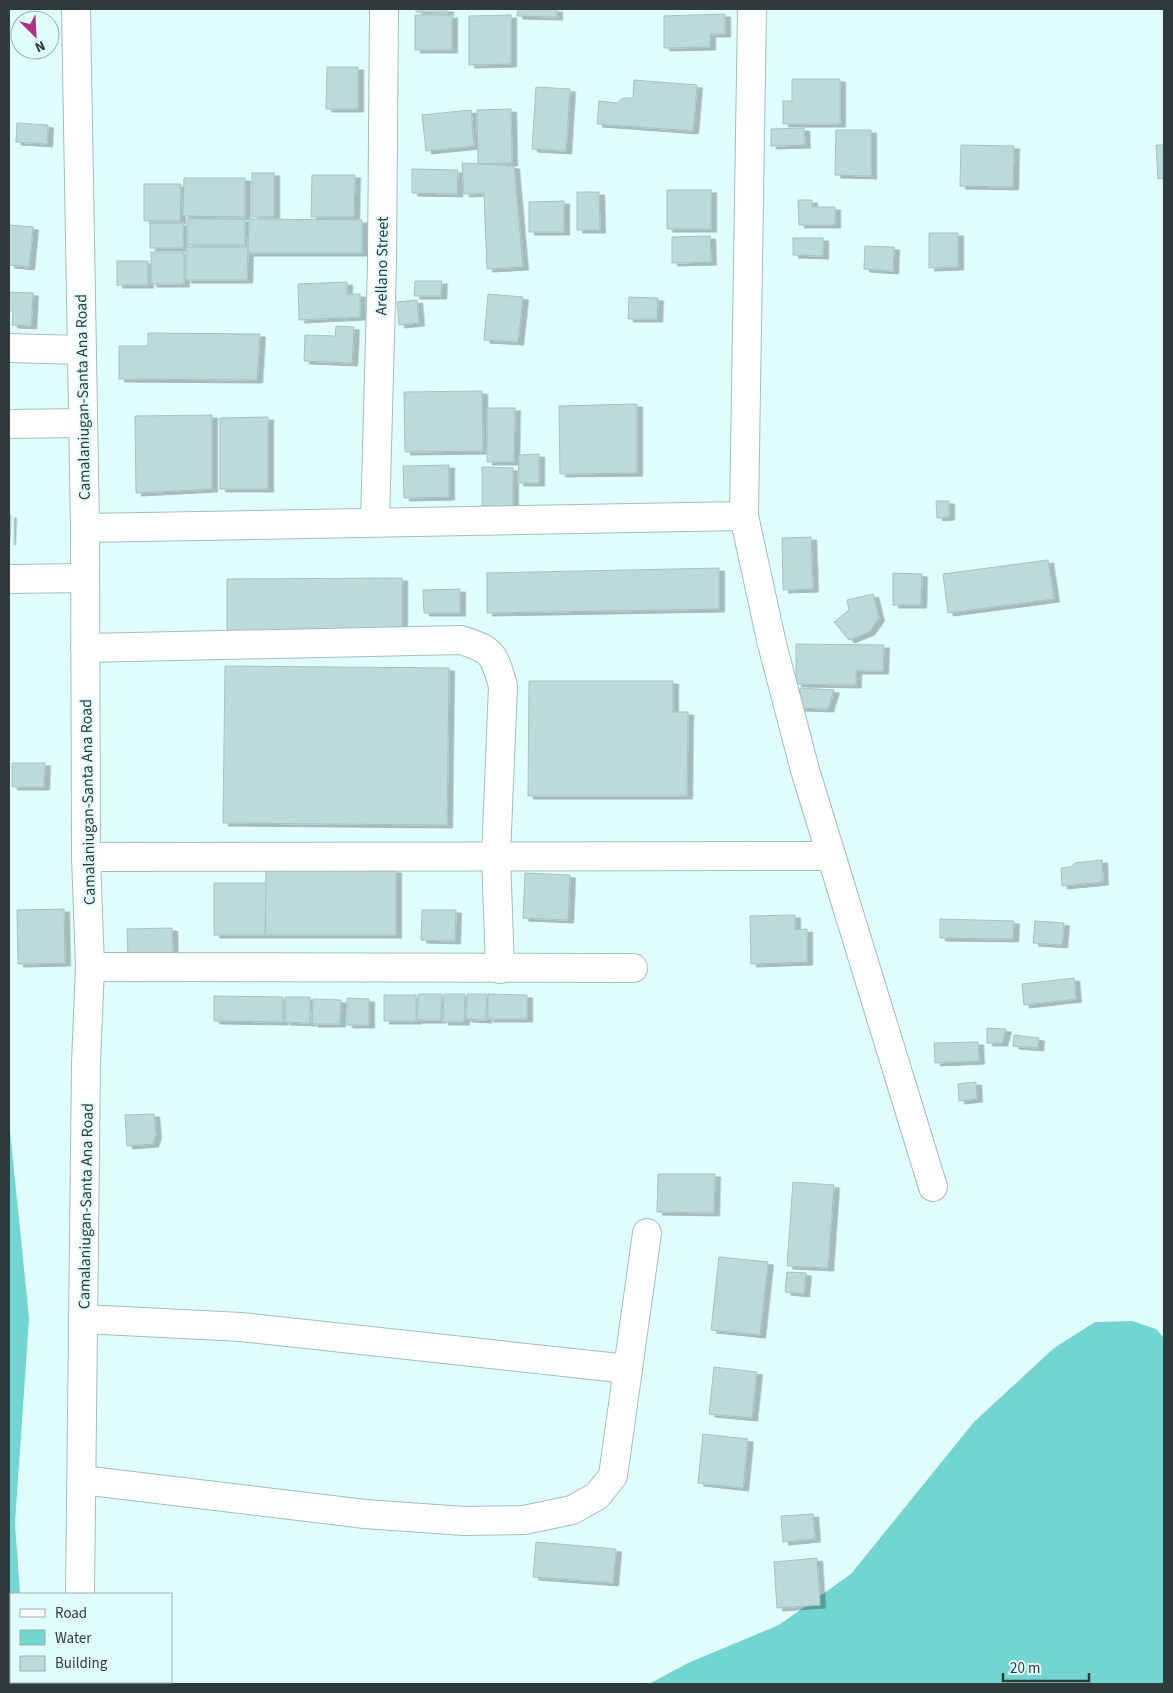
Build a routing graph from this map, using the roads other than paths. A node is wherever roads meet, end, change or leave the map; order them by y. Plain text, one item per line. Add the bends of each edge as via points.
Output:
1 (76, 9) edge
2 (384, 9) edge
3 (752, 9) edge
4 (9, 348) edge
5 (81, 350) junction
6 (83, 423) junction
7 (9, 424) edge
8 (744, 516) junction
9 (375, 522) junction
10 (85, 528) junction
11 (9, 578) edge
12 (85, 578) junction
13 (85, 648) junction
14 (496, 856) junction
15 (831, 856) junction
16 (86, 857) junction
17 (90, 967) junction
18 (633, 968) dead end
19 (500, 969) junction
20 (933, 1187) dead end
21 (647, 1233) dead end
22 (84, 1319) junction
23 (628, 1368) junction
24 (82, 1480) junction
25 (80, 1593) edge

1 - 5 street, Camalaniugan-Santa Ana Road
2 - 9 street, Arellano Street
3 - 8 street
4 - 5 street
5 - 6 street, Camalaniugan-Santa Ana Road
6 - 7 street
6 - 10 street, Camalaniugan-Santa Ana Road
8 - 9 street
8 - 15 street via 774,653
9 - 10 street
10 - 12 street, Camalaniugan-Santa Ana Road
11 - 12 street
12 - 13 street, Camalaniugan-Santa Ana Road
13 - 14 street via 461,640 484,647 497,663 503,686
13 - 16 street, Camalaniugan-Santa Ana Road
14 - 15 street
14 - 16 street
14 - 19 street
15 - 20 street
16 - 17 street, Camalaniugan-Santa Ana Road
17 - 19 street
17 - 22 street, Camalaniugan-Santa Ana Road
18 - 19 street
21 - 23 street
22 - 23 street via 241,1326
22 - 24 street, Camalaniugan-Santa Ana Road
23 - 24 street via 613,1476 597,1496 572,1510 524,1520 464,1521 364,1514
24 - 25 street, Camalaniugan-Santa Ana Road

